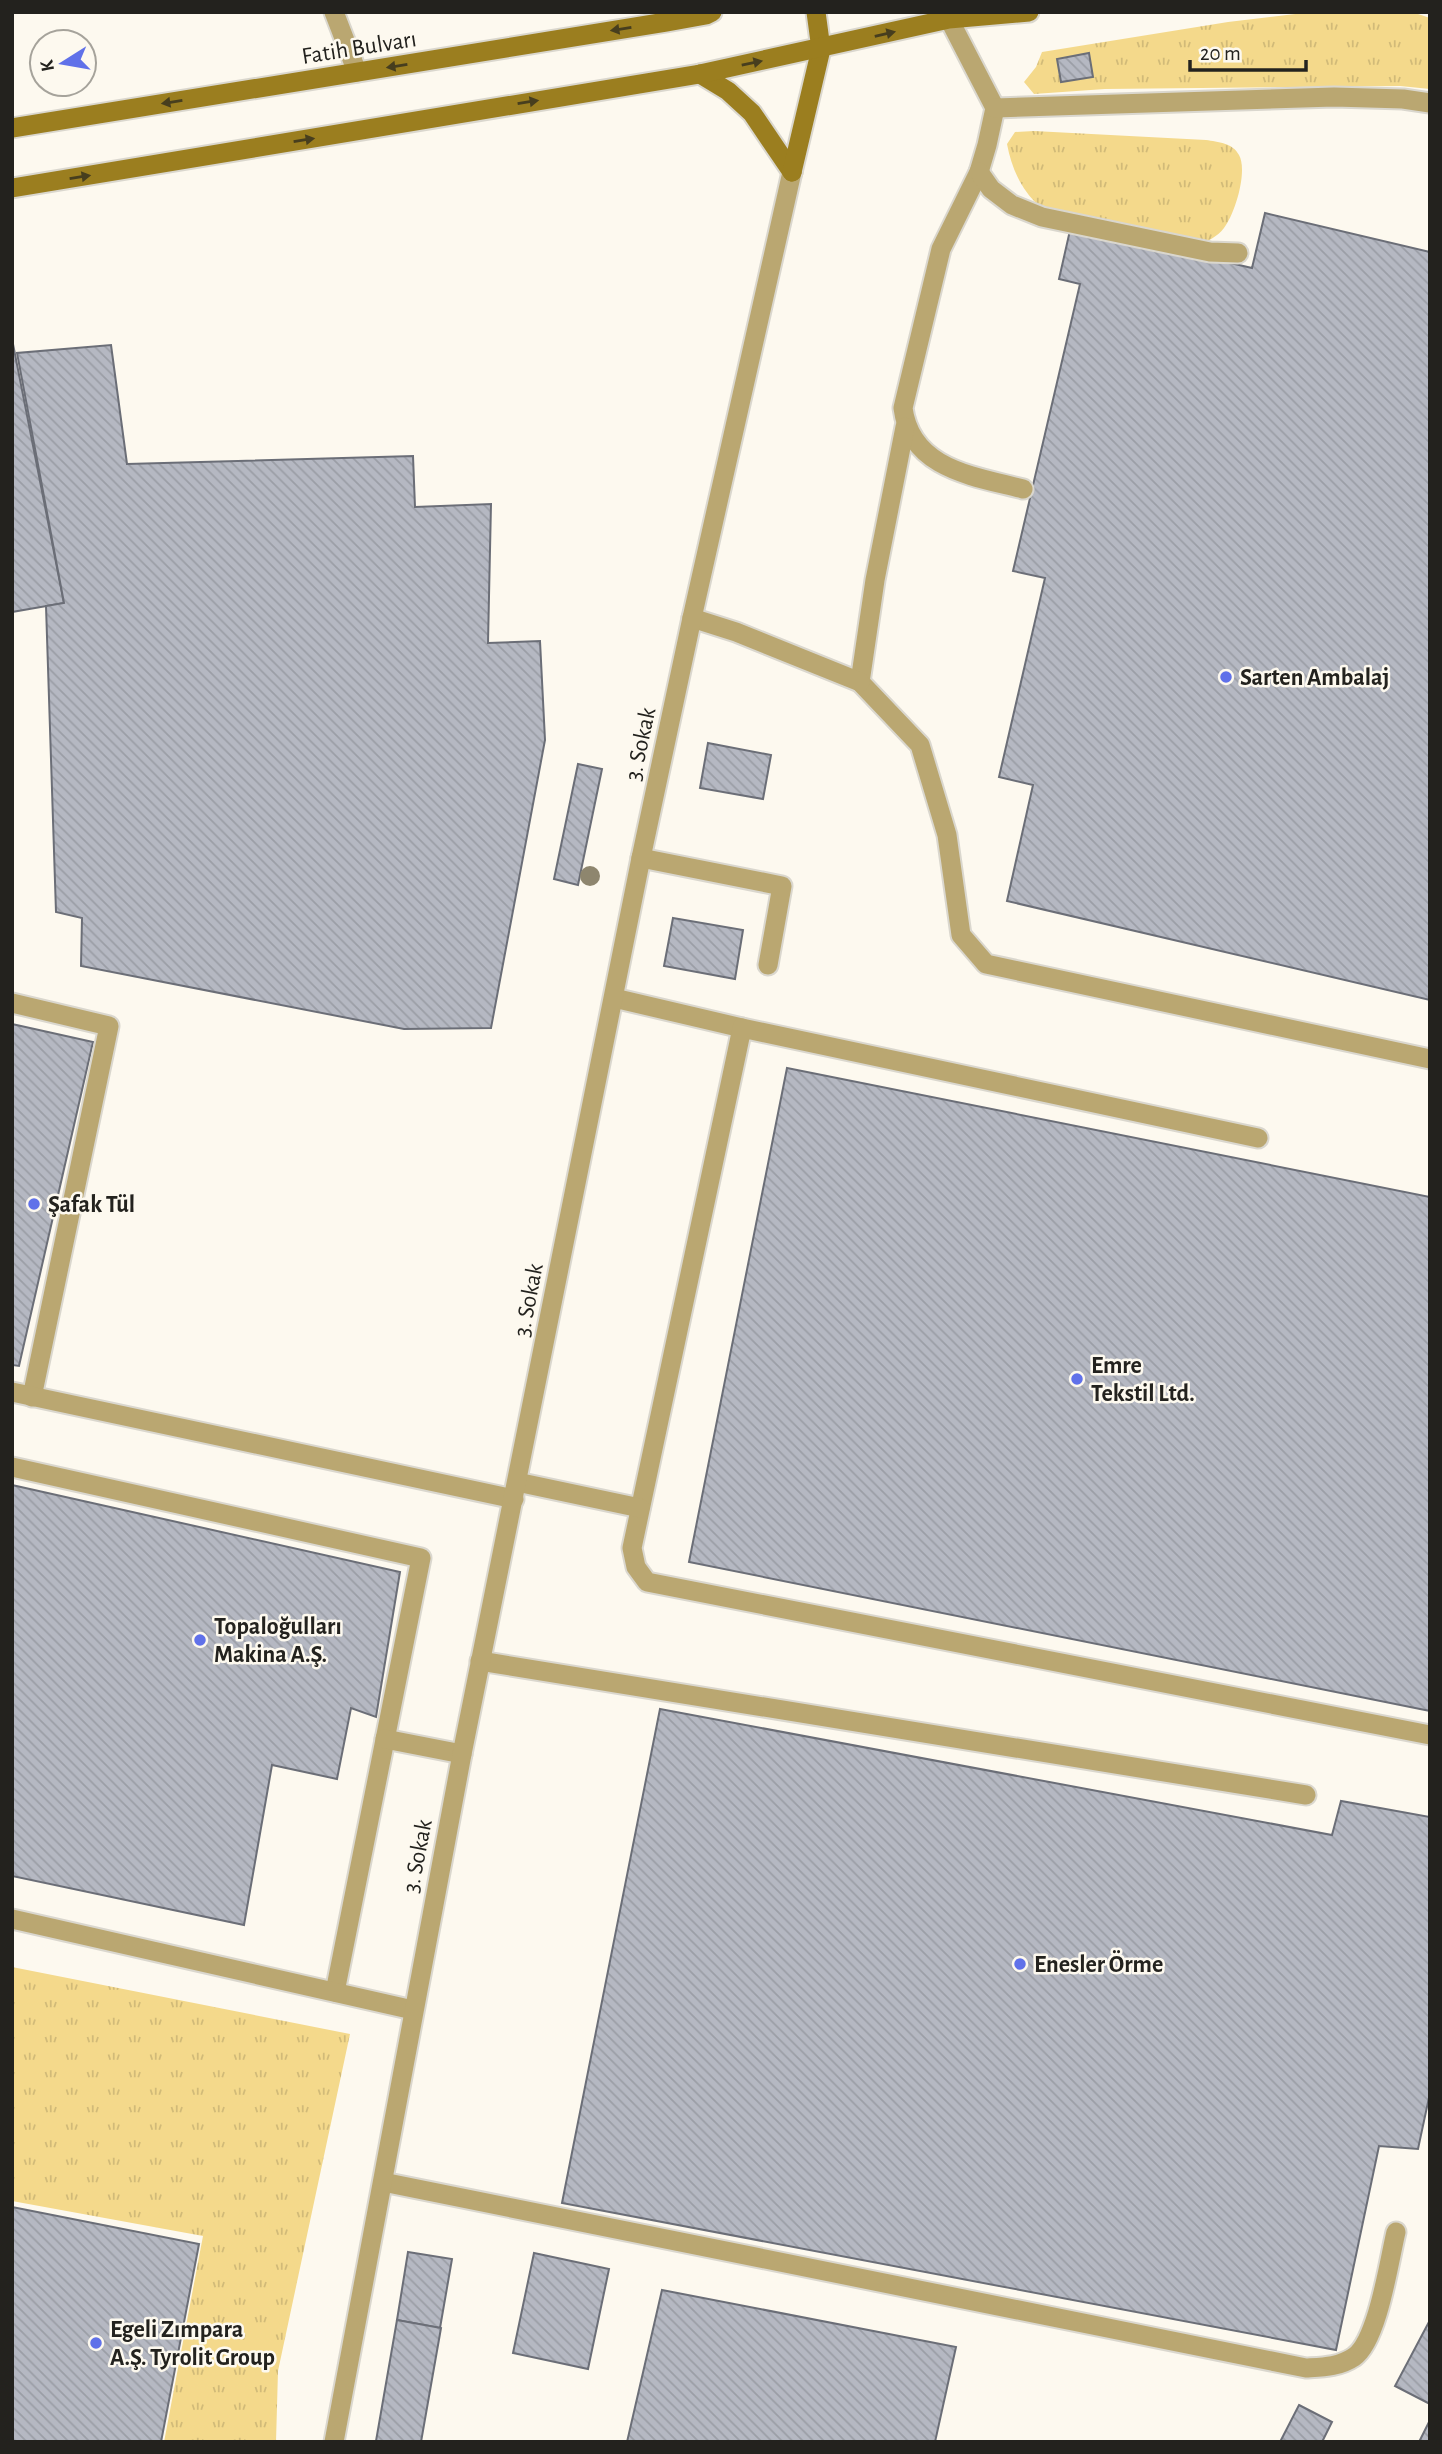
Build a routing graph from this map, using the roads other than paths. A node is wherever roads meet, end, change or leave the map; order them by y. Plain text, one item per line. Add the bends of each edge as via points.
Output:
1 (334, 12) edge
2 (712, 12) edge
3 (816, 12) edge
4 (1029, 12) edge
5 (950, 16) edge
6 (821, 49) junction
7 (357, 72) junction
8 (700, 74) junction
9 (1430, 103) edge
10 (995, 108) junction
11 (12, 128) edge
12 (792, 172) junction
13 (979, 172) junction
14 (12, 188) edge
15 (1238, 253) dead end
16 (905, 427) junction
17 (1023, 489) dead end
18 (692, 618) junction
19 (860, 682) junction
20 (641, 859) junction
21 (768, 965) dead end
22 (614, 998) junction
23 (12, 1003) edge
24 (741, 1028) junction
25 (1430, 1059) edge
26 (1258, 1138) dead end
27 (12, 1392) edge
28 (32, 1397) junction
29 (12, 1467) edge
30 (515, 1490) junction
31 (640, 1508) junction
32 (480, 1661) junction
33 (1430, 1735) edge
34 (386, 1739) junction
35 (462, 1754) junction
36 (1306, 1795) dead end
37 (12, 1919) edge
38 (335, 1992) junction
39 (413, 2010) junction
40 (383, 2182) junction
41 (1396, 2232) dead end
42 (334, 2442) edge

1 - 7 street
2 -> 7 main road, Fatih Bulvarı
3 - 6 main road
4 - 5 main road
6 -> 5 main road
5 - 10 street
8 -> 6 main road
6 - 12 main road
7 -> 11 main road, Fatih Bulvarı
8 - 12 main road via 752,113
14 -> 8 main road
9 - 10 street via 1334,97
10 - 13 street
12 - 18 street, 3. Sokak
13 - 15 street via 991,189 1012,205 1042,217 1210,252
13 - 16 street via 941,249 903,408
16 - 17 street via 937,463
16 - 19 street
18 - 19 street
18 - 20 street, 3. Sokak
19 - 25 street via 920,745 947,835 961,935 986,964
20 - 21 street via 782,886
20 - 22 street, 3. Sokak
22 - 24 street
22 - 30 street, 3. Sokak
23 - 28 street via 109,1026
24 - 26 street
24 - 31 street
27 - 28 street
28 - 30 street
29 - 34 street via 421,1558
30 - 31 street
30 - 32 street, 3. Sokak
31 - 33 street via 632,1548 636,1567 647,1582
32 - 35 street, 3. Sokak
32 - 36 street
34 - 35 street
34 - 38 street
35 - 39 street, 3. Sokak
37 - 38 street
38 - 39 street
39 - 40 street, 3. Sokak
40 - 41 street via 1306,2368 1334,2367 1356,2356 1368,2339
40 - 42 street, 3. Sokak

